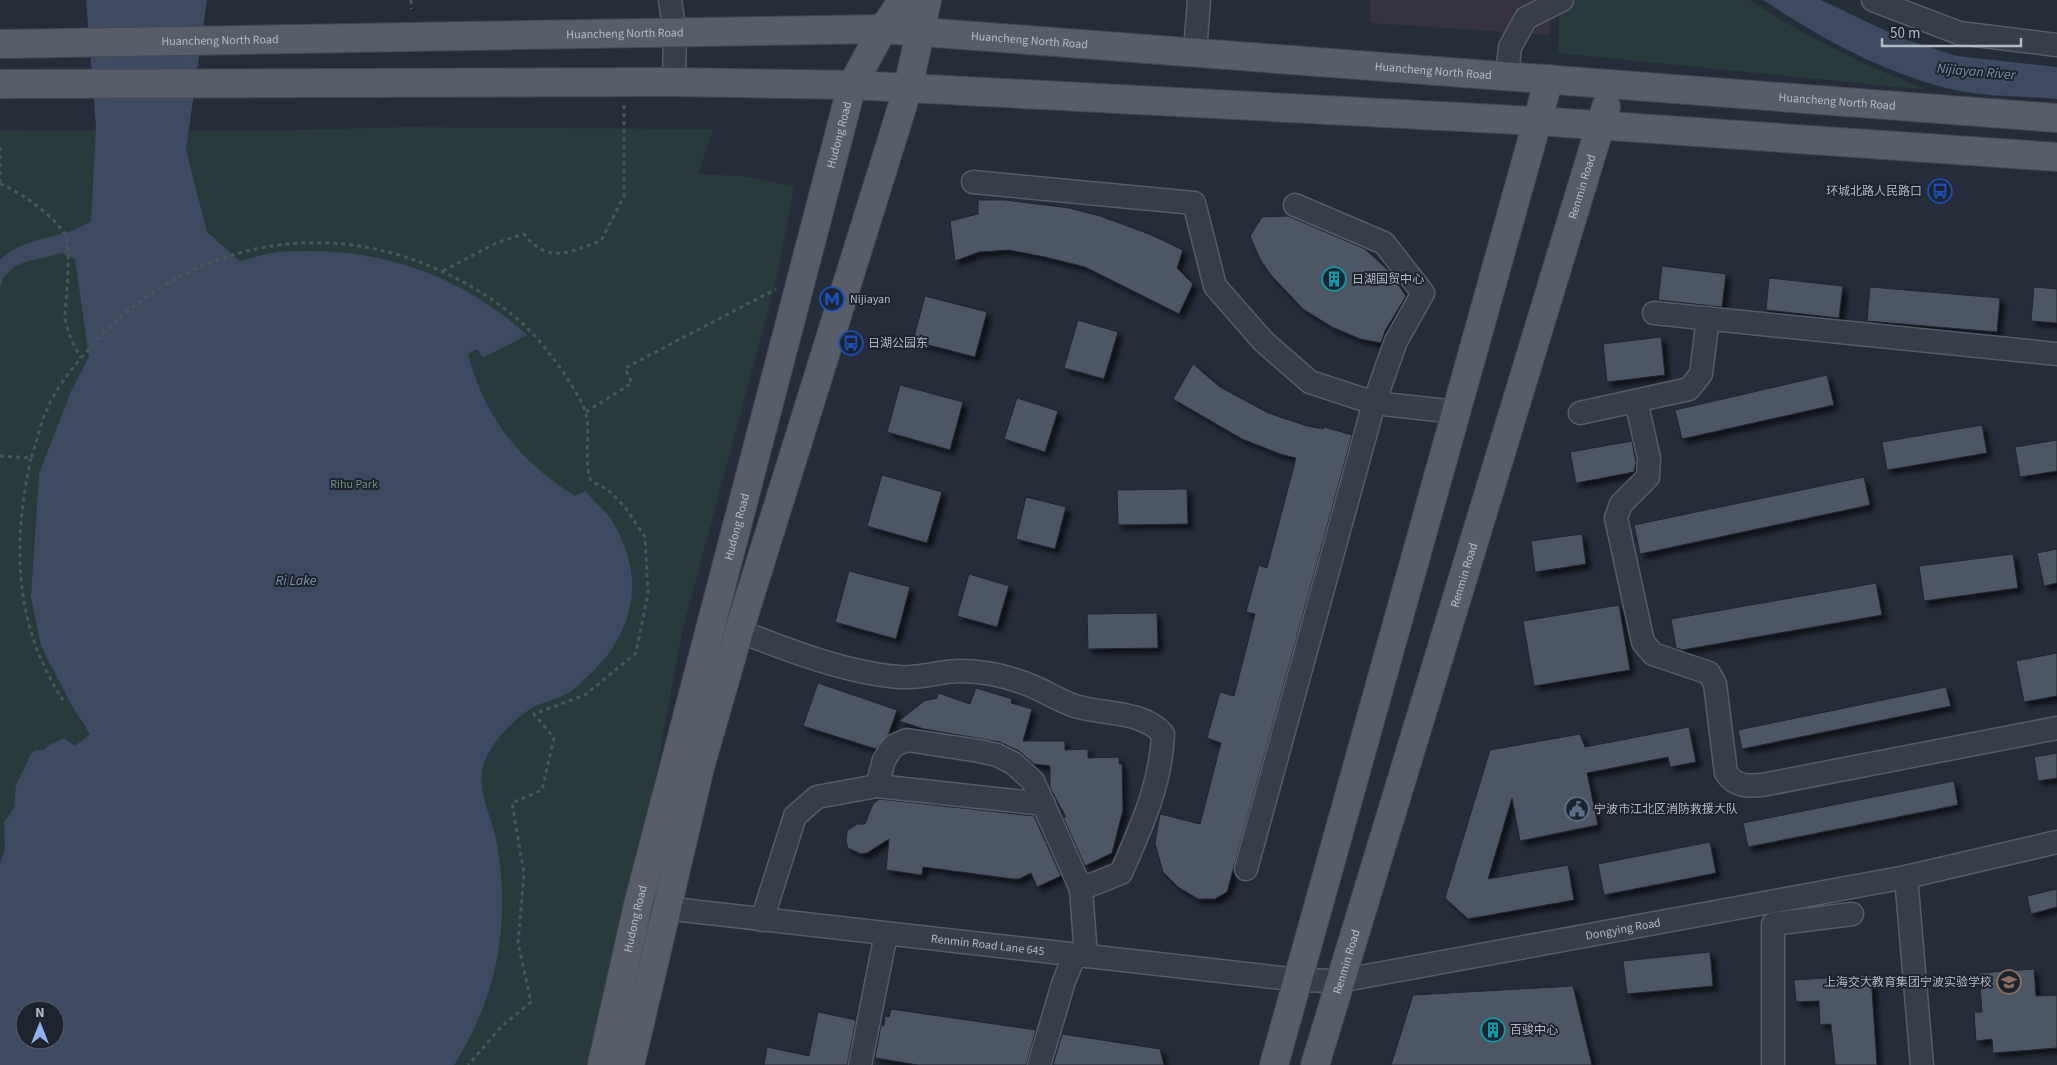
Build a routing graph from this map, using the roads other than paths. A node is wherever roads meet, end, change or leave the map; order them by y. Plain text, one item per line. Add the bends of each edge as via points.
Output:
1 (670, 0) edge
2 (903, 0) edge
3 (927, 0) edge
4 (1200, 0) edge
5 (1562, 0) edge
6 (1874, 0) edge
7 (1911, 8) edge
8 (1522, 9) edge
9 (883, 29) junction
10 (920, 31) junction
11 (675, 33) junction
12 (0, 44) edge
13 (2057, 45) edge
14 (1195, 52) junction
15 (1507, 76) junction
16 (1549, 79) junction
17 (674, 82) junction
18 (0, 84) edge
19 (852, 85) junction
20 (1612, 85) junction
21 (908, 88) junction
22 (2057, 118) edge
23 (1537, 120) junction
24 (1601, 124) junction
25 (2057, 157) edge
26 (973, 182) dead end
27 (1295, 205) dead end
28 (1654, 313) dead end
29 (1708, 318) junction
30 (2057, 354) edge
31 (1636, 400) junction
32 (1374, 403) junction
33 (1456, 412) junction
34 (1580, 413) dead end
35 (739, 631) junction
36 (2057, 728) edge
37 (877, 786) junction
38 (1044, 804) junction
39 (2057, 842) edge
40 (1246, 868) dead end
41 (1906, 877) junction
42 (1081, 889) junction
43 (638, 905) junction
44 (666, 909) junction
45 (1852, 914) dead end
46 (762, 920) junction
47 (886, 934) junction
48 (1081, 956) junction
49 (1299, 980) junction
50 (1339, 981) junction
51 (602, 1065) edge
52 (630, 1065) edge
53 (860, 1065) edge
54 (1038, 1065) edge
55 (1274, 1065) edge
56 (1315, 1065) edge
57 (1328, 1065) edge
58 (1773, 1065) edge
59 (1922, 1065) edge

1 - 11 street
2 - 9 main road, Hudong Road
3 - 10 main road
4 - 14 street
5 - 8 street
6 - 7 street
7 - 13 street via 1959,33
8 - 15 street via 1510,47
9 - 10 main road, Huancheng North Road
9 - 11 main road, Huancheng North Road
9 - 19 main road, Hudong Road
10 - 14 main road, Huancheng North Road
10 - 21 main road
11 - 12 main road, Huancheng North Road
11 - 17 street
14 - 15 main road, Huancheng North Road
15 - 16 main road, Huancheng North Road
16 - 20 main road, Huancheng North Road
16 - 23 main road
17 - 18 main road
17 - 19 main road
19 - 21 main road
19 - 43 main road, Hudong Road
20 - 22 main road, Huancheng North Road
20 - 24 main road, Renmin Road
21 - 23 main road
21 - 35 main road
23 - 24 main road
23 - 33 main road
24 - 25 main road
24 - 50 main road, Renmin Road
26 - 32 street via 1194,203 1215,286 1263,341 1310,382
27 - 32 street via 1384,243 1423,293 1396,341
28 - 29 street
29 - 30 street
29 - 31 street via 1701,374 1688,389
31 - 34 street
31 - 36 street via 1649,458 1648,477 1621,504 1616,518 1643,642 1653,654 1709,673 1715,684 1726,773 1733,782 1745,786 1762,785
32 - 33 street
32 - 40 street
33 - 49 main road
35 - 42 street via 794,652 900,677 959,671 996,675 1033,686 1062,702 1138,718 1157,727 1163,734 1162,763 1152,802 1122,873
35 - 44 main road via 700,767
37 - 38 street
37 - 38 street via 884,760 893,746 907,740 921,741 997,755 1013,763 1033,781
37 - 46 street via 817,797 795,816
38 - 42 street
39 - 41 street, Dongying Road
41 - 50 street, Dongying Road
41 - 59 street
42 - 48 street
43 - 44 street, Renmin Road Lane 645
43 - 51 main road, Hudong Road
44 - 46 street, Renmin Road Lane 645
44 - 52 main road
45 - 58 street via 1773,924
46 - 47 street, Renmin Road Lane 645
47 - 48 street, Renmin Road Lane 645
47 - 53 street
48 - 49 street, Renmin Road Lane 645
48 - 54 street via 1064,981
49 - 50 street, Renmin Road Lane 645
49 - 55 main road
50 - 56 main road, Renmin Road
50 - 57 main road

